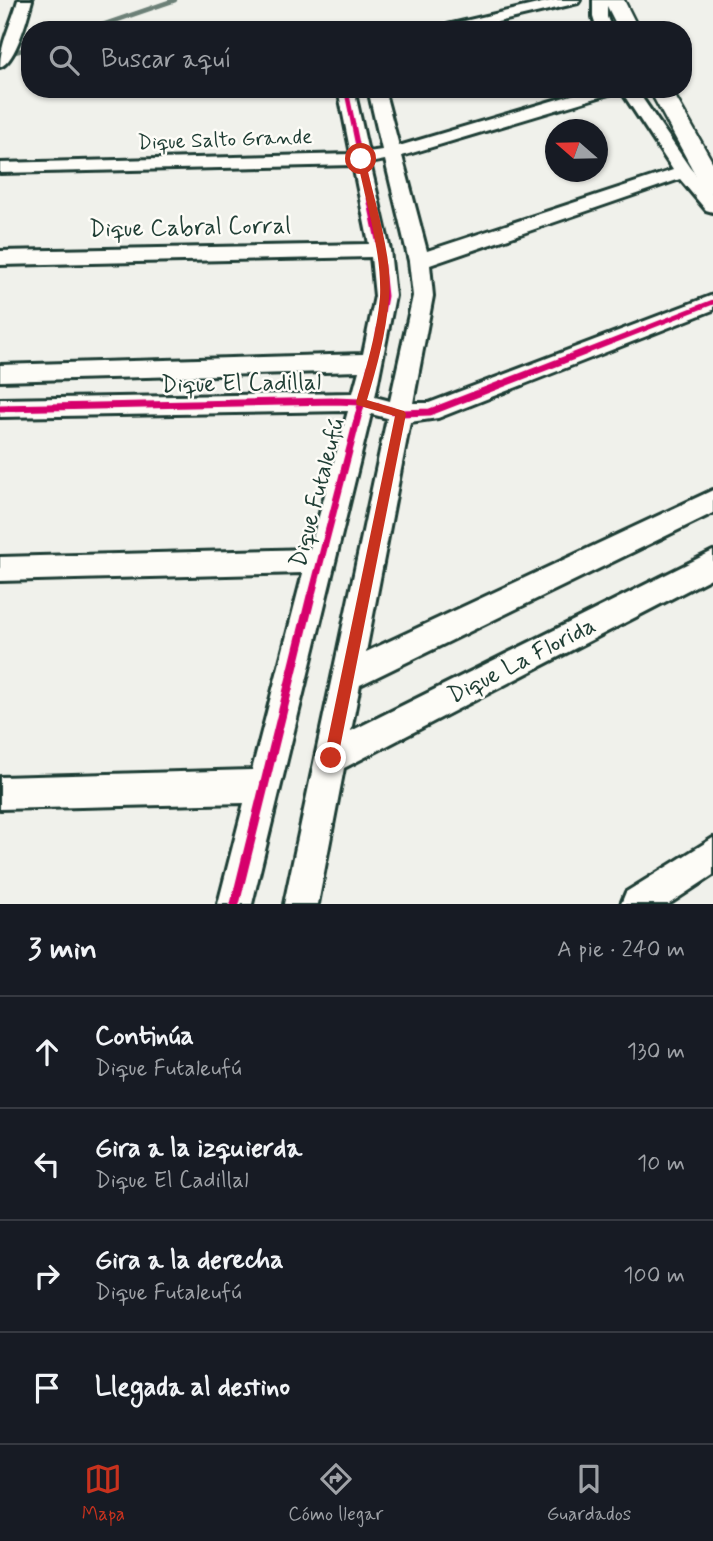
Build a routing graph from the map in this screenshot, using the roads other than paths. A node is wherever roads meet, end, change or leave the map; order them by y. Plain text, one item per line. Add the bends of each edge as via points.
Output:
1 (25, 0) edge
2 (573, 0) edge
3 (600, 0) edge
4 (614, 0) edge
5 (483, 21) edge
6 (603, 21) edge
7 (624, 21) edge
8 (0, 62) edge
9 (348, 98) edge
10 (378, 98) edge
11 (579, 98) edge
12 (634, 98) edge
13 (665, 98) edge
14 (393, 153) junction
15 (361, 159) junction
16 (0, 168) edge
17 (684, 172) junction
18 (713, 185) edge
19 (713, 205) edge
20 (380, 250) junction
21 (0, 258) edge
22 (419, 261) junction
23 (713, 302) edge
24 (373, 362) junction
25 (0, 373) edge
26 (361, 402) junction
27 (0, 408) edge
28 (401, 414) junction
29 (713, 500) edge
30 (320, 561) junction
31 (713, 564) edge
32 (0, 569) edge
33 (347, 676) junction
34 (331, 758) junction
35 (264, 786) junction
36 (0, 793) edge
37 (713, 856) edge
38 (234, 904) edge
39 (301, 904) edge
40 (638, 904) edge

1 - 8 street
2 - 5 street
3 - 6 street
4 - 7 street
9 - 15 street, Dique Futaleufú
10 - 14 street
11 - 14 street, Dique Salto Grande
12 - 17 street
13 - 18 street
14 - 15 street, Dique Salto Grande
14 - 22 street
15 - 16 street, Dique Salto Grande
15 - 20 street, Dique Futaleufú
17 - 19 street
17 - 22 street
20 - 21 street, Dique Cabral Corral
20 - 24 street, Dique Futaleufú via 384,296
22 - 28 street via 423,296
23 - 28 street, Dique El Cadillal via 430,412
24 - 25 street, Dique El Cadillal
24 - 26 street, Dique Futaleufú
26 - 27 street, Dique El Cadillal
26 - 28 street, Dique El Cadillal
26 - 30 street, Dique Futaleufú
28 - 33 street
29 - 33 street
30 - 32 street
30 - 35 street, Dique Futaleufú
31 - 34 street, Dique La Florida
33 - 34 street
34 - 39 street
35 - 36 street
35 - 38 street, Dique Futaleufú
37 - 40 street

